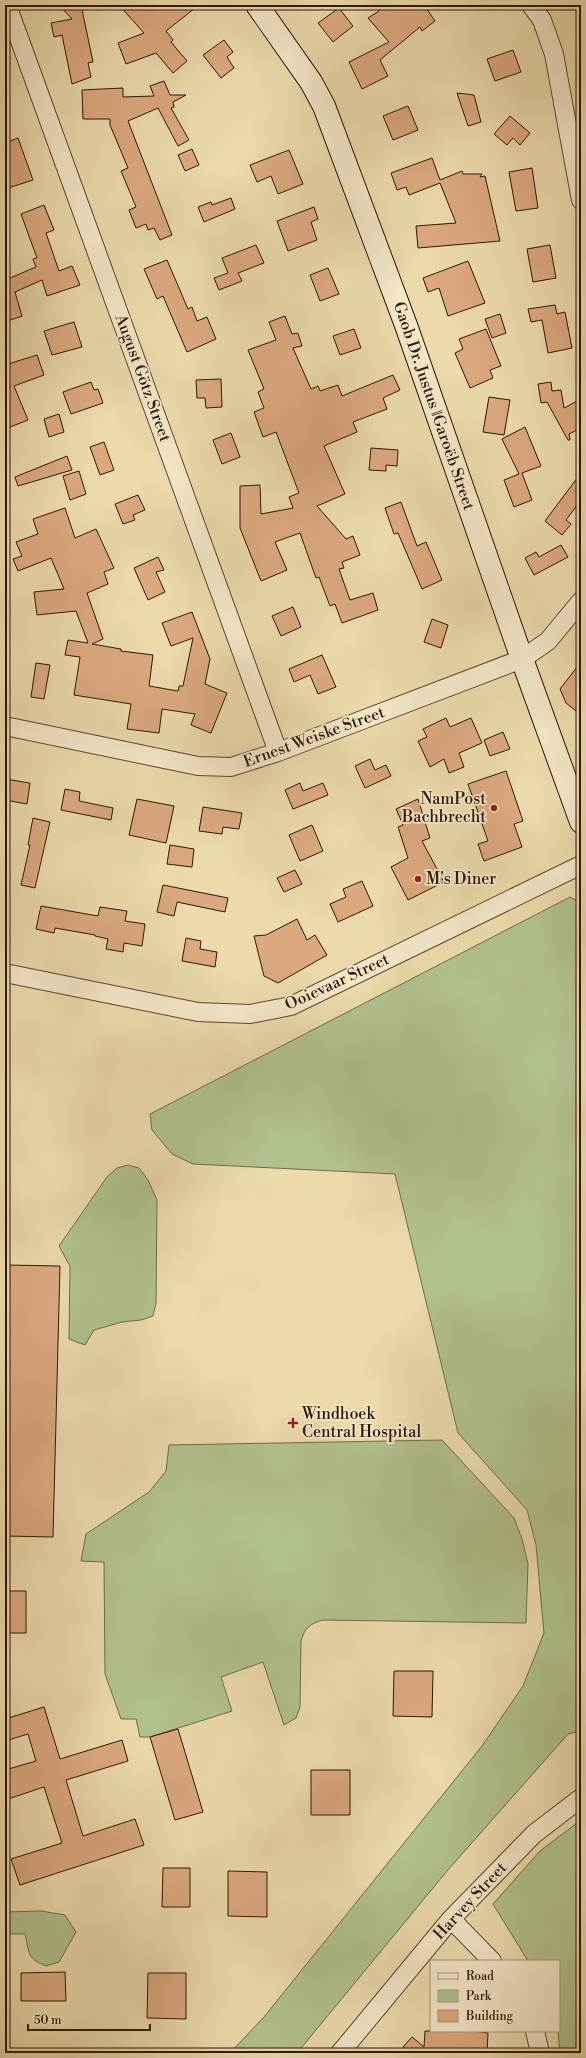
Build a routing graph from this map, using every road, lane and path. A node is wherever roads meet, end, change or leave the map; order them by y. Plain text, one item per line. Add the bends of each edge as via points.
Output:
1 (7, 5) edge
2 (257, 5) edge
3 (531, 5) edge
4 (581, 200) edge
5 (581, 602) edge
6 (522, 659) junction
7 (5, 726) edge
8 (278, 752) junction
9 (581, 822) edge
10 (581, 865) edge
11 (5, 973) edge
12 (581, 1798) edge
13 (451, 1919) junction
14 (491, 1960) edge
15 (535, 2032) edge
16 (340, 2053) edge
17 (540, 2053) edge

1 - 8 street, August Götz Street
2 - 6 street, Gaob Dr. Justus ǁGaroëb Street via 311,82 324,106 407,328
3 - 4 street via 544,23 554,54
5 - 6 street, Ernest Weiske Street via 548,641
6 - 8 street, Ernest Weiske Street
6 - 9 street, Gaob Dr. Justus ǁGaroëb Street
7 - 8 street, Ernest Weiske Street via 204,766 231,767
10 - 11 street, Ooievaar Street via 291,1006 250,1014 198,1012
12 - 13 street, Harvey Street via 534,1834
13 - 14 street
13 - 16 street, Harvey Street
15 - 17 street

